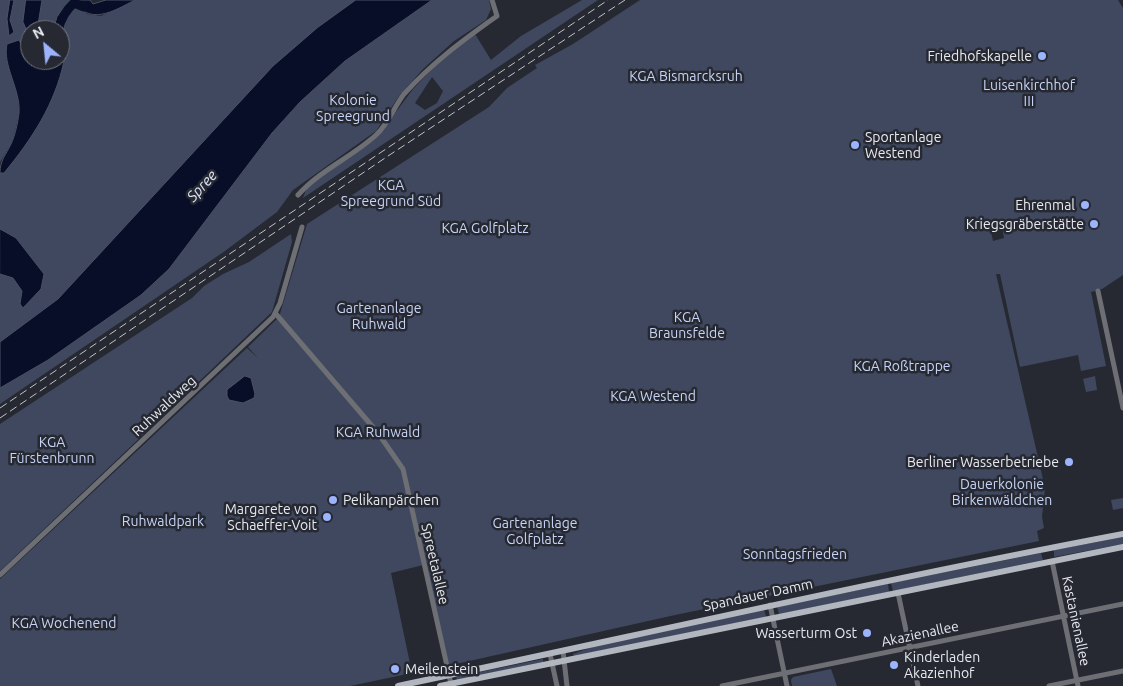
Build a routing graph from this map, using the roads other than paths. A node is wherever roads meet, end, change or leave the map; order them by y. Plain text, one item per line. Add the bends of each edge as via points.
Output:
1 (492, 0) edge
2 (298, 195) dead end
3 (302, 227) dead end
4 (1098, 291) dead end
5 (276, 314) junction
6 (1123, 408) edge
7 (1123, 534) edge
8 (1123, 547) edge
9 (1052, 561) junction
10 (0, 575) edge
11 (898, 593) junction
12 (1123, 604) edge
13 (770, 605) junction
14 (1063, 616) junction
15 (773, 618) junction
16 (910, 647) junction
17 (563, 651) junction
18 (550, 654) junction
19 (565, 660) junction
20 (552, 663) junction
21 (1123, 671) edge
22 (784, 673) junction
23 (449, 675) junction
24 (1078, 683) edge
25 (450, 684) junction
26 (398, 686) edge
27 (440, 686) edge
28 (557, 686) edge
29 (567, 686) edge
30 (722, 686) edge
31 (787, 686) edge
32 (918, 686) edge
33 (1049, 686) edge

1 - 2 street via 497,16 427,70 403,96 376,136 307,184
3 - 5 street, Ruhwaldweg
4 - 6 street
5 - 10 street, Ruhwaldweg
5 - 23 street, Spreetalallee via 378,434 403,469
7 - 13 main road, Spandauer Damm
8 - 9 main road, Spandauer Damm
9 - 11 main road, Spandauer Damm
9 - 14 street, Kastanienallee
11 - 15 main road, Spandauer Damm
11 - 16 street
12 - 14 street, Akazienallee
13 - 15 street
13 - 17 main road, Spandauer Damm
14 - 16 street, Akazienallee
14 - 24 street, Kastanienallee
15 - 19 main road, Spandauer Damm
15 - 22 street
16 - 22 street, Akazienallee
16 - 32 street
17 - 18 main road, Spandauer Damm
17 - 19 street
18 - 20 street
18 - 23 main road, Spandauer Damm
19 - 20 main road, Spandauer Damm
19 - 29 street
20 - 25 main road, Spandauer Damm
20 - 28 street
21 - 24 street
22 - 30 street, Akazienallee
22 - 31 street
23 - 25 street, Spreetalallee
23 - 26 main road, Spandauer Damm
24 - 33 street
25 - 27 main road, Spandauer Damm

